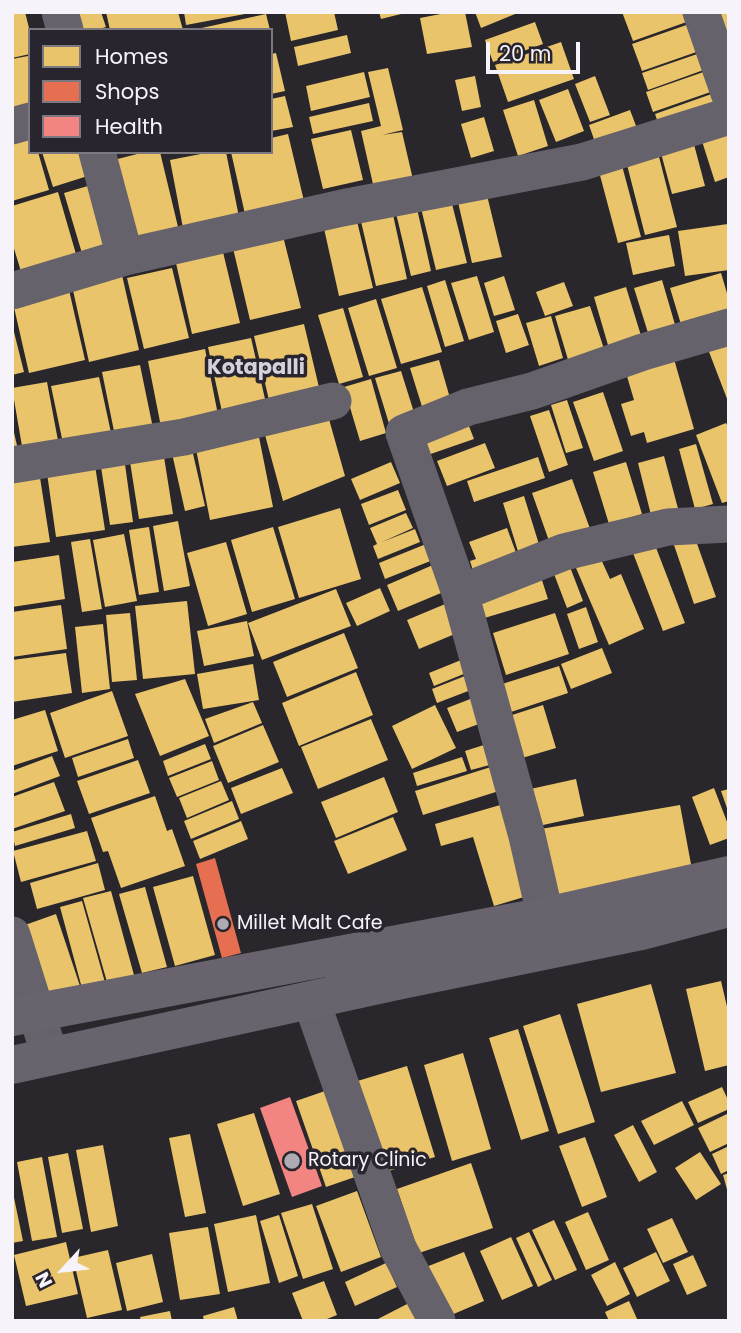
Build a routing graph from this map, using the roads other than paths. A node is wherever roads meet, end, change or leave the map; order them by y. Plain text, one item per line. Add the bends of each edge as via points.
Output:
1 (701, 12) edge
2 (729, 93) edge
3 (729, 116) edge
4 (98, 154) edge
5 (125, 257) junction
6 (12, 290) edge
7 (729, 327) edge
8 (333, 401) dead end
9 (12, 466) edge
10 (729, 524) edge
11 (460, 593) junction
12 (729, 875) edge
13 (729, 908) edge
14 (550, 933) junction
15 (12, 935) edge
16 (311, 1000) junction
17 (24, 1015) edge
18 (50, 1056) junction
19 (12, 1065) edge
20 (437, 1321) edge

1 - 2 street
3 - 5 street via 582,162 342,208
4 - 5 street
5 - 6 street
7 - 11 street via 468,407 404,433
8 - 9 street via 184,437
10 - 11 street via 668,527 564,552
11 - 14 street
12 - 14 main road
13 - 14 main road via 642,931
14 - 16 main road
14 - 17 main road
15 - 17 street
16 - 18 main road
16 - 20 street via 398,1248
17 - 18 street
18 - 19 main road

